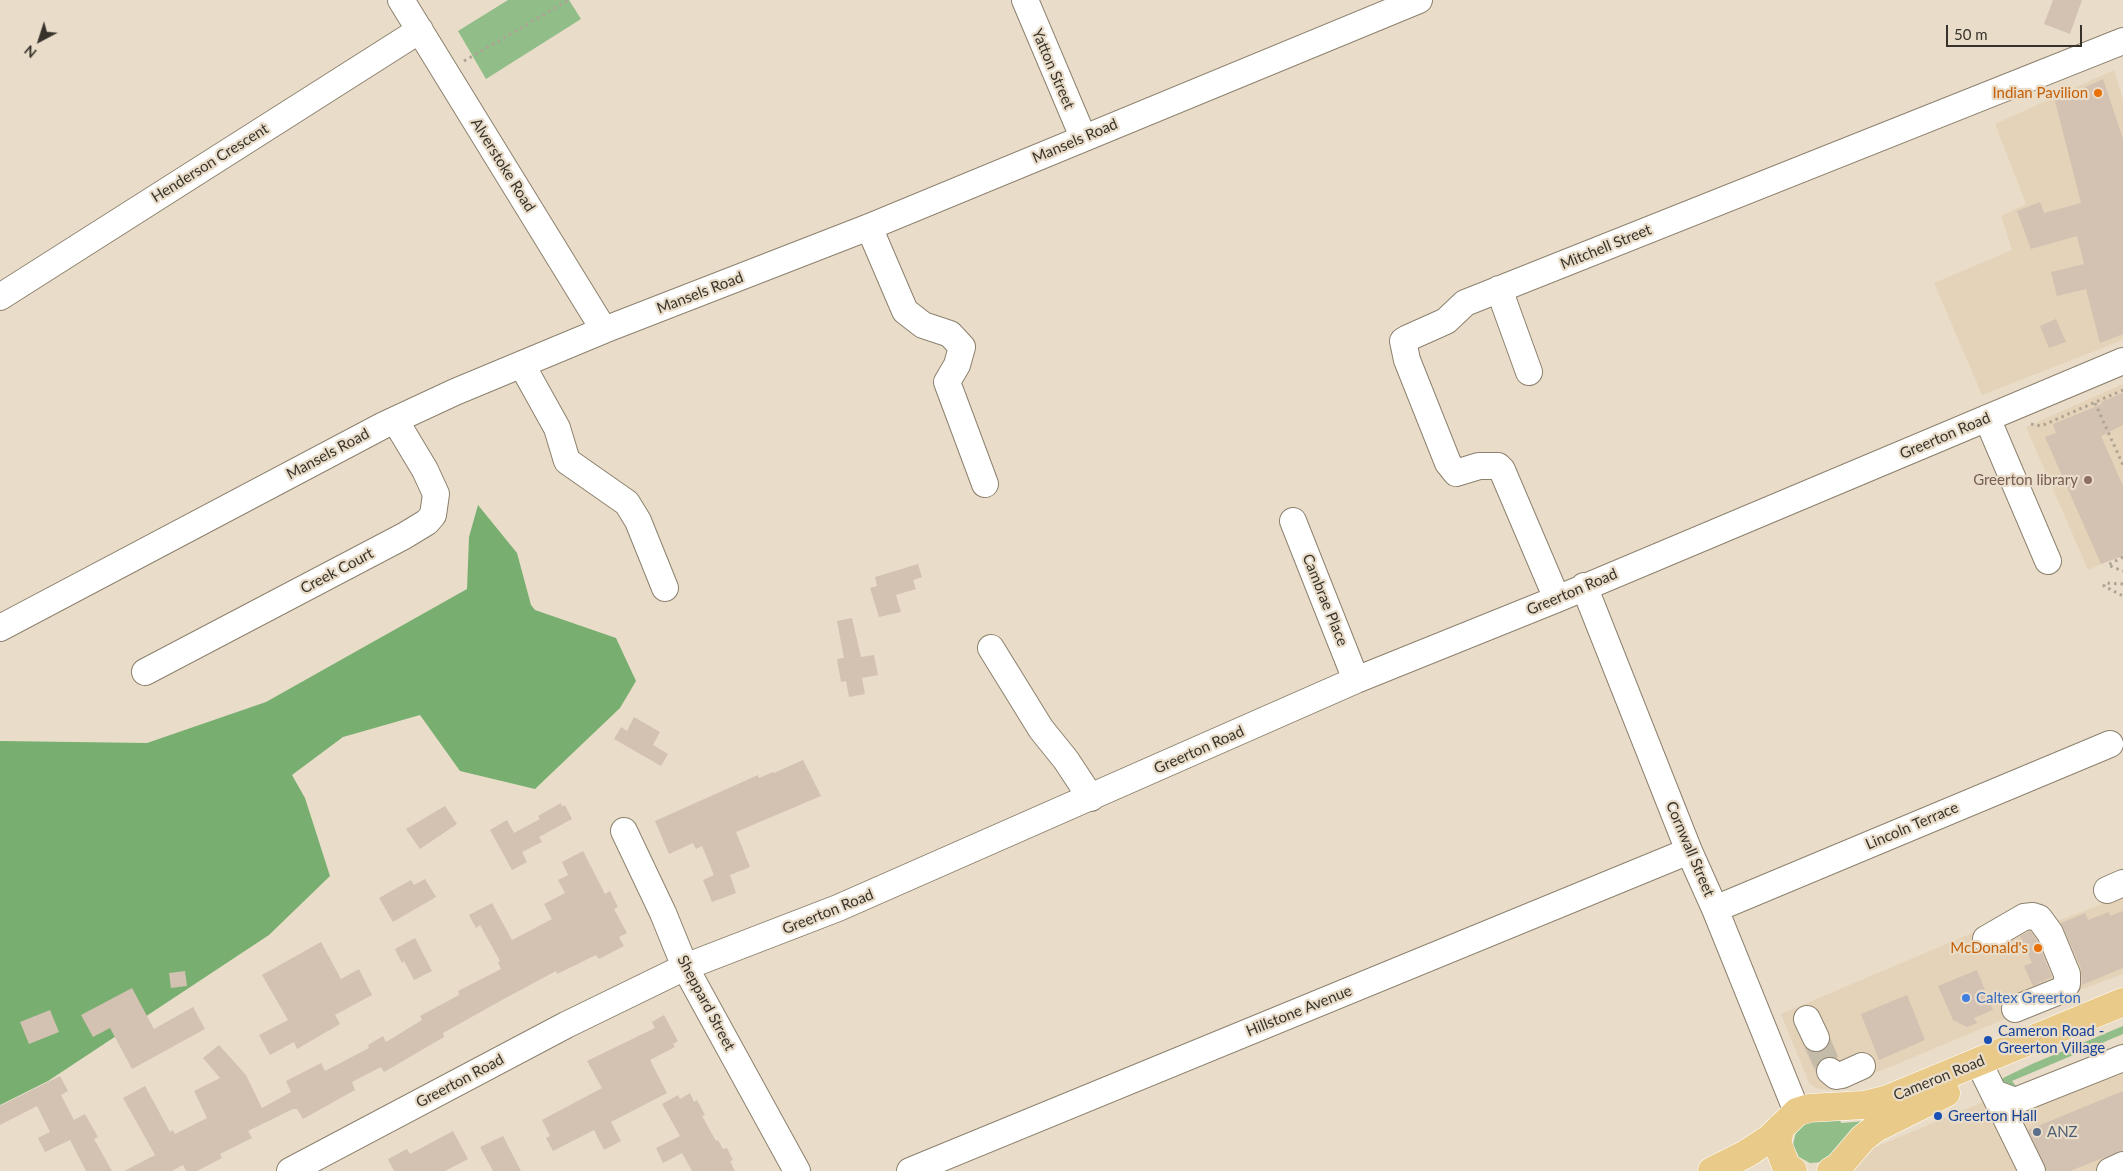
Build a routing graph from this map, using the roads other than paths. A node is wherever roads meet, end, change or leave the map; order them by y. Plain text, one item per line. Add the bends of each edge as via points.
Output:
1 (401, 0) edge
2 (1025, 0) edge
3 (1419, 0) edge
4 (420, 30) junction
5 (2123, 41) edge
6 (1083, 137) junction
7 (869, 227) junction
8 (1499, 289) junction
9 (0, 296) edge
10 (604, 330) junction
11 (2123, 361) edge
12 (522, 365) junction
13 (1529, 372) dead end
14 (1987, 418) junction
15 (395, 420) junction
16 (985, 484) dead end
17 (1293, 520) dead end
18 (2048, 561) dead end
19 (1584, 586) junction
20 (665, 588) dead end
21 (1557, 599) junction
22 (0, 628) edge
23 (991, 648) dead end
24 (144, 672) dead end
25 (1356, 680) junction
26 (2110, 744) dead end
27 (1091, 798) junction
28 (624, 831) dead end
29 (1689, 852) junction
30 (1715, 908) junction
31 (1986, 939) dead end
32 (685, 967) junction
33 (2123, 1002) edge
34 (2015, 1009) dead end
35 (2123, 1015) edge
36 (2123, 1058) edge
37 (1862, 1066) dead end
38 (1830, 1071) dead end
39 (1989, 1083) junction
40 (1789, 1119) junction
41 (322, 1164) edge
42 (2123, 1165) edge
43 (290, 1171) edge
44 (797, 1171) edge
45 (910, 1171) edge
46 (1712, 1171) edge
47 (1793, 1171) edge
48 (1830, 1171) edge
49 (2032, 1171) edge
50 (2110, 1171) edge

1 - 4 street, Alverstoke Road
2 - 6 street, Yatton Street
3 - 6 street, Mansels Road
4 - 9 street, Henderson Crescent
4 - 10 street, Alverstoke Road
5 - 8 street, Mitchell Street
6 - 7 street, Mansels Road
7 - 10 street, Mansels Road
7 - 16 street via 905,311 923,325 950,334 962,347 947,382
8 - 13 street
8 - 21 street, Mitchell Street via 1465,303 1446,321 1408,338 1403,342 1403,348 1448,463 1456,473 1479,466 1498,466 1502,470
10 - 12 street, Mansels Road
11 - 14 street, Greerton Road
12 - 15 street, Mansels Road
12 - 20 street via 557,428 567,461 627,503
14 - 18 street
14 - 19 street, Greerton Road
15 - 22 street, Mansels Road
15 - 24 street, Creek Court via 436,494 433,515 427,522
17 - 25 street, Cambrae Place
19 - 21 street, Greerton Road
19 - 29 street, Cornwall Street
21 - 25 street, Greerton Road
23 - 27 street via 1041,729
25 - 27 street, Greerton Road
26 - 30 street, Lincoln Terrace
27 - 32 street, Greerton Road via 838,908
28 - 32 street, Sheppard Street
29 - 30 street, Cornwall Street
29 - 45 street, Hillstone Avenue
30 - 40 street, Cornwall Street
31 - 34 street via 2024,917 2039,918 2050,933 2067,974 2067,984 2062,990
32 - 41 street, Greerton Road via 566,1025
32 - 44 street, Sheppard Street
33 - 40 main road, Cameron Road via 1888,1099 1864,1105 1810,1108
35 - 39 main road, Cameron Road
36 - 39 street via 2015,1101
37 - 38 street via 1836,1076
39 - 48 main road, Cameron Road via 1876,1128
39 - 49 street
40 - 46 main road, Cameron Road via 1746,1154
40 - 47 main road via 1777,1142 1786,1166
41 - 43 street, Greerton Road
42 - 50 street

